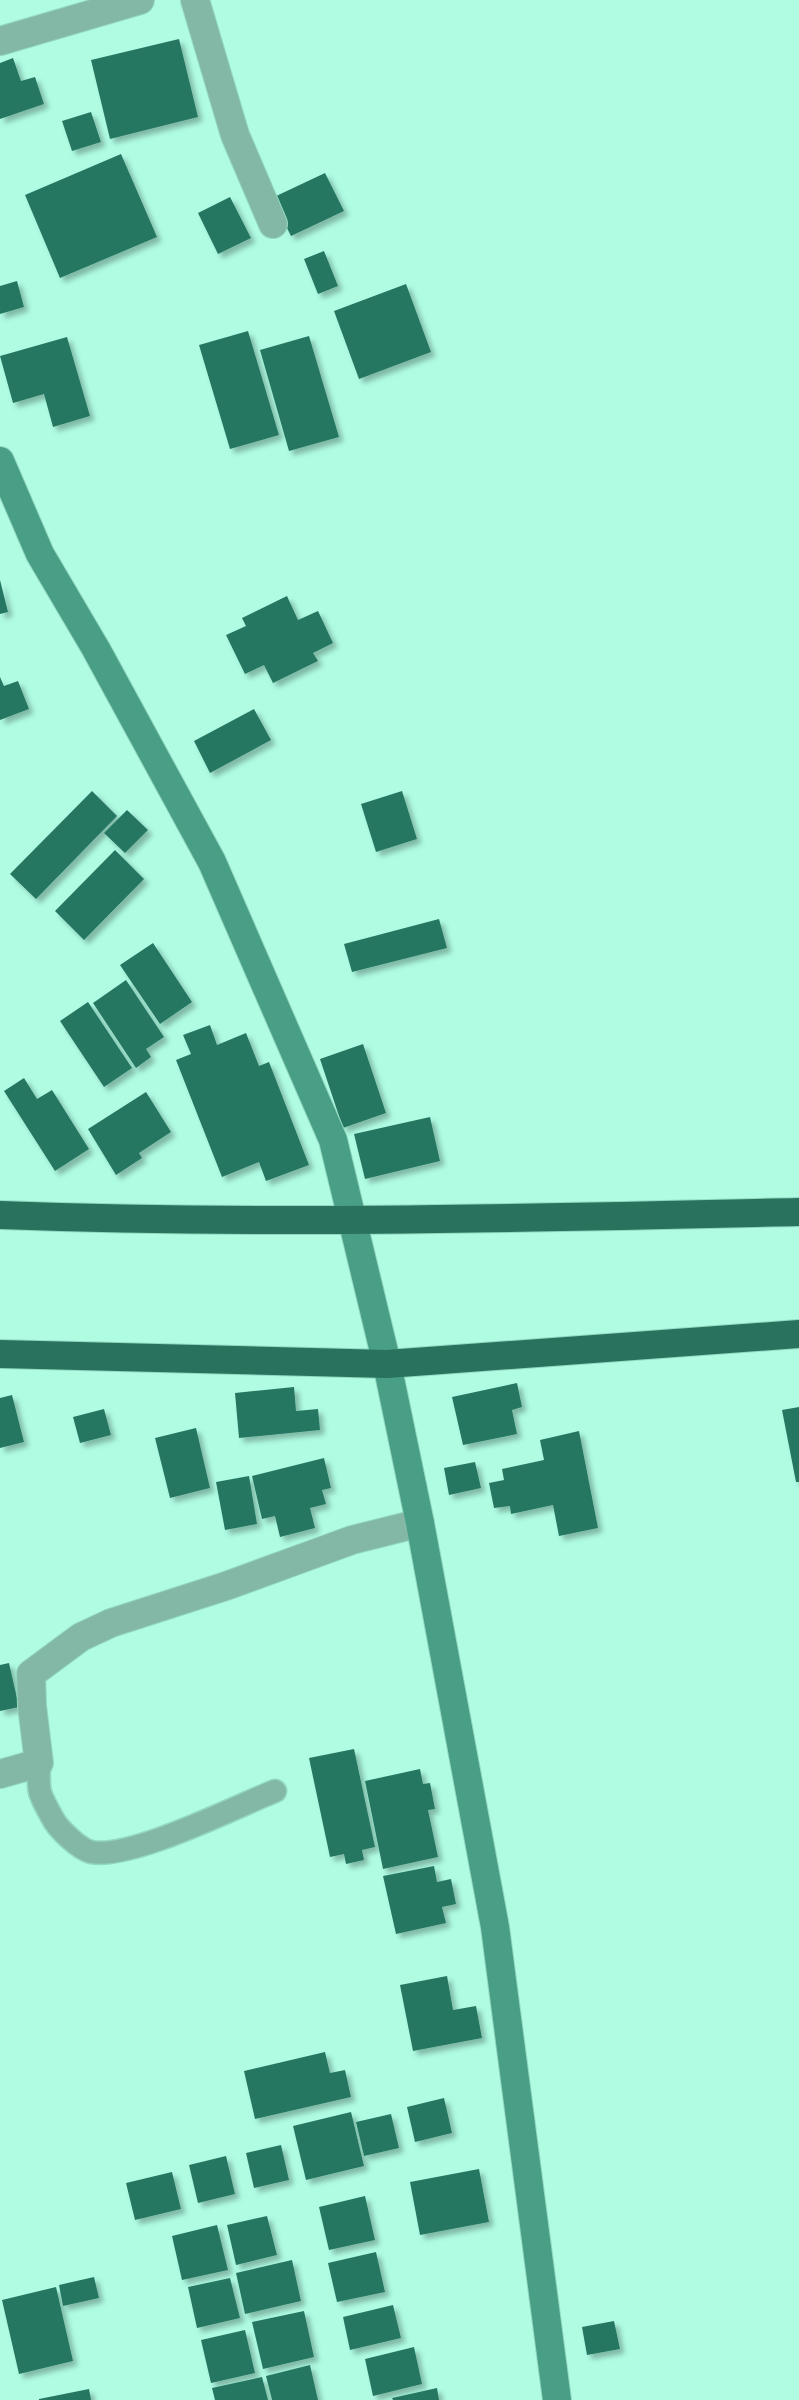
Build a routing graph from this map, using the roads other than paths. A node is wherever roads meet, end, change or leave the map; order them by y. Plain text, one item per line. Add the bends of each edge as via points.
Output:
1 (140, 0) edge
2 (195, 0) edge
3 (0, 41) edge
4 (273, 224) dead end
5 (0, 461) edge
6 (799, 1212) edge
7 (0, 1215) edge
8 (352, 1221) junction
9 (799, 1334) edge
10 (0, 1354) edge
11 (387, 1364) junction
12 (420, 1523) junction
13 (39, 1763) junction
14 (0, 1774) edge
15 (275, 1790) dead end
16 (557, 2400) edge

1 - 3 street
2 - 4 street via 234,135
5 - 8 street via 40,554 96,649 212,862 333,1140
6 - 8 highway
7 - 8 highway
8 - 11 street
9 - 11 highway
10 - 11 highway
11 - 12 street
12 - 13 street via 352,1540 226,1586 119,1620 81,1637 32,1674 32,1706
12 - 16 street via 495,1928
13 - 14 street
13 - 15 lane via 38,1791 58,1828 89,1852 113,1852 157,1840

